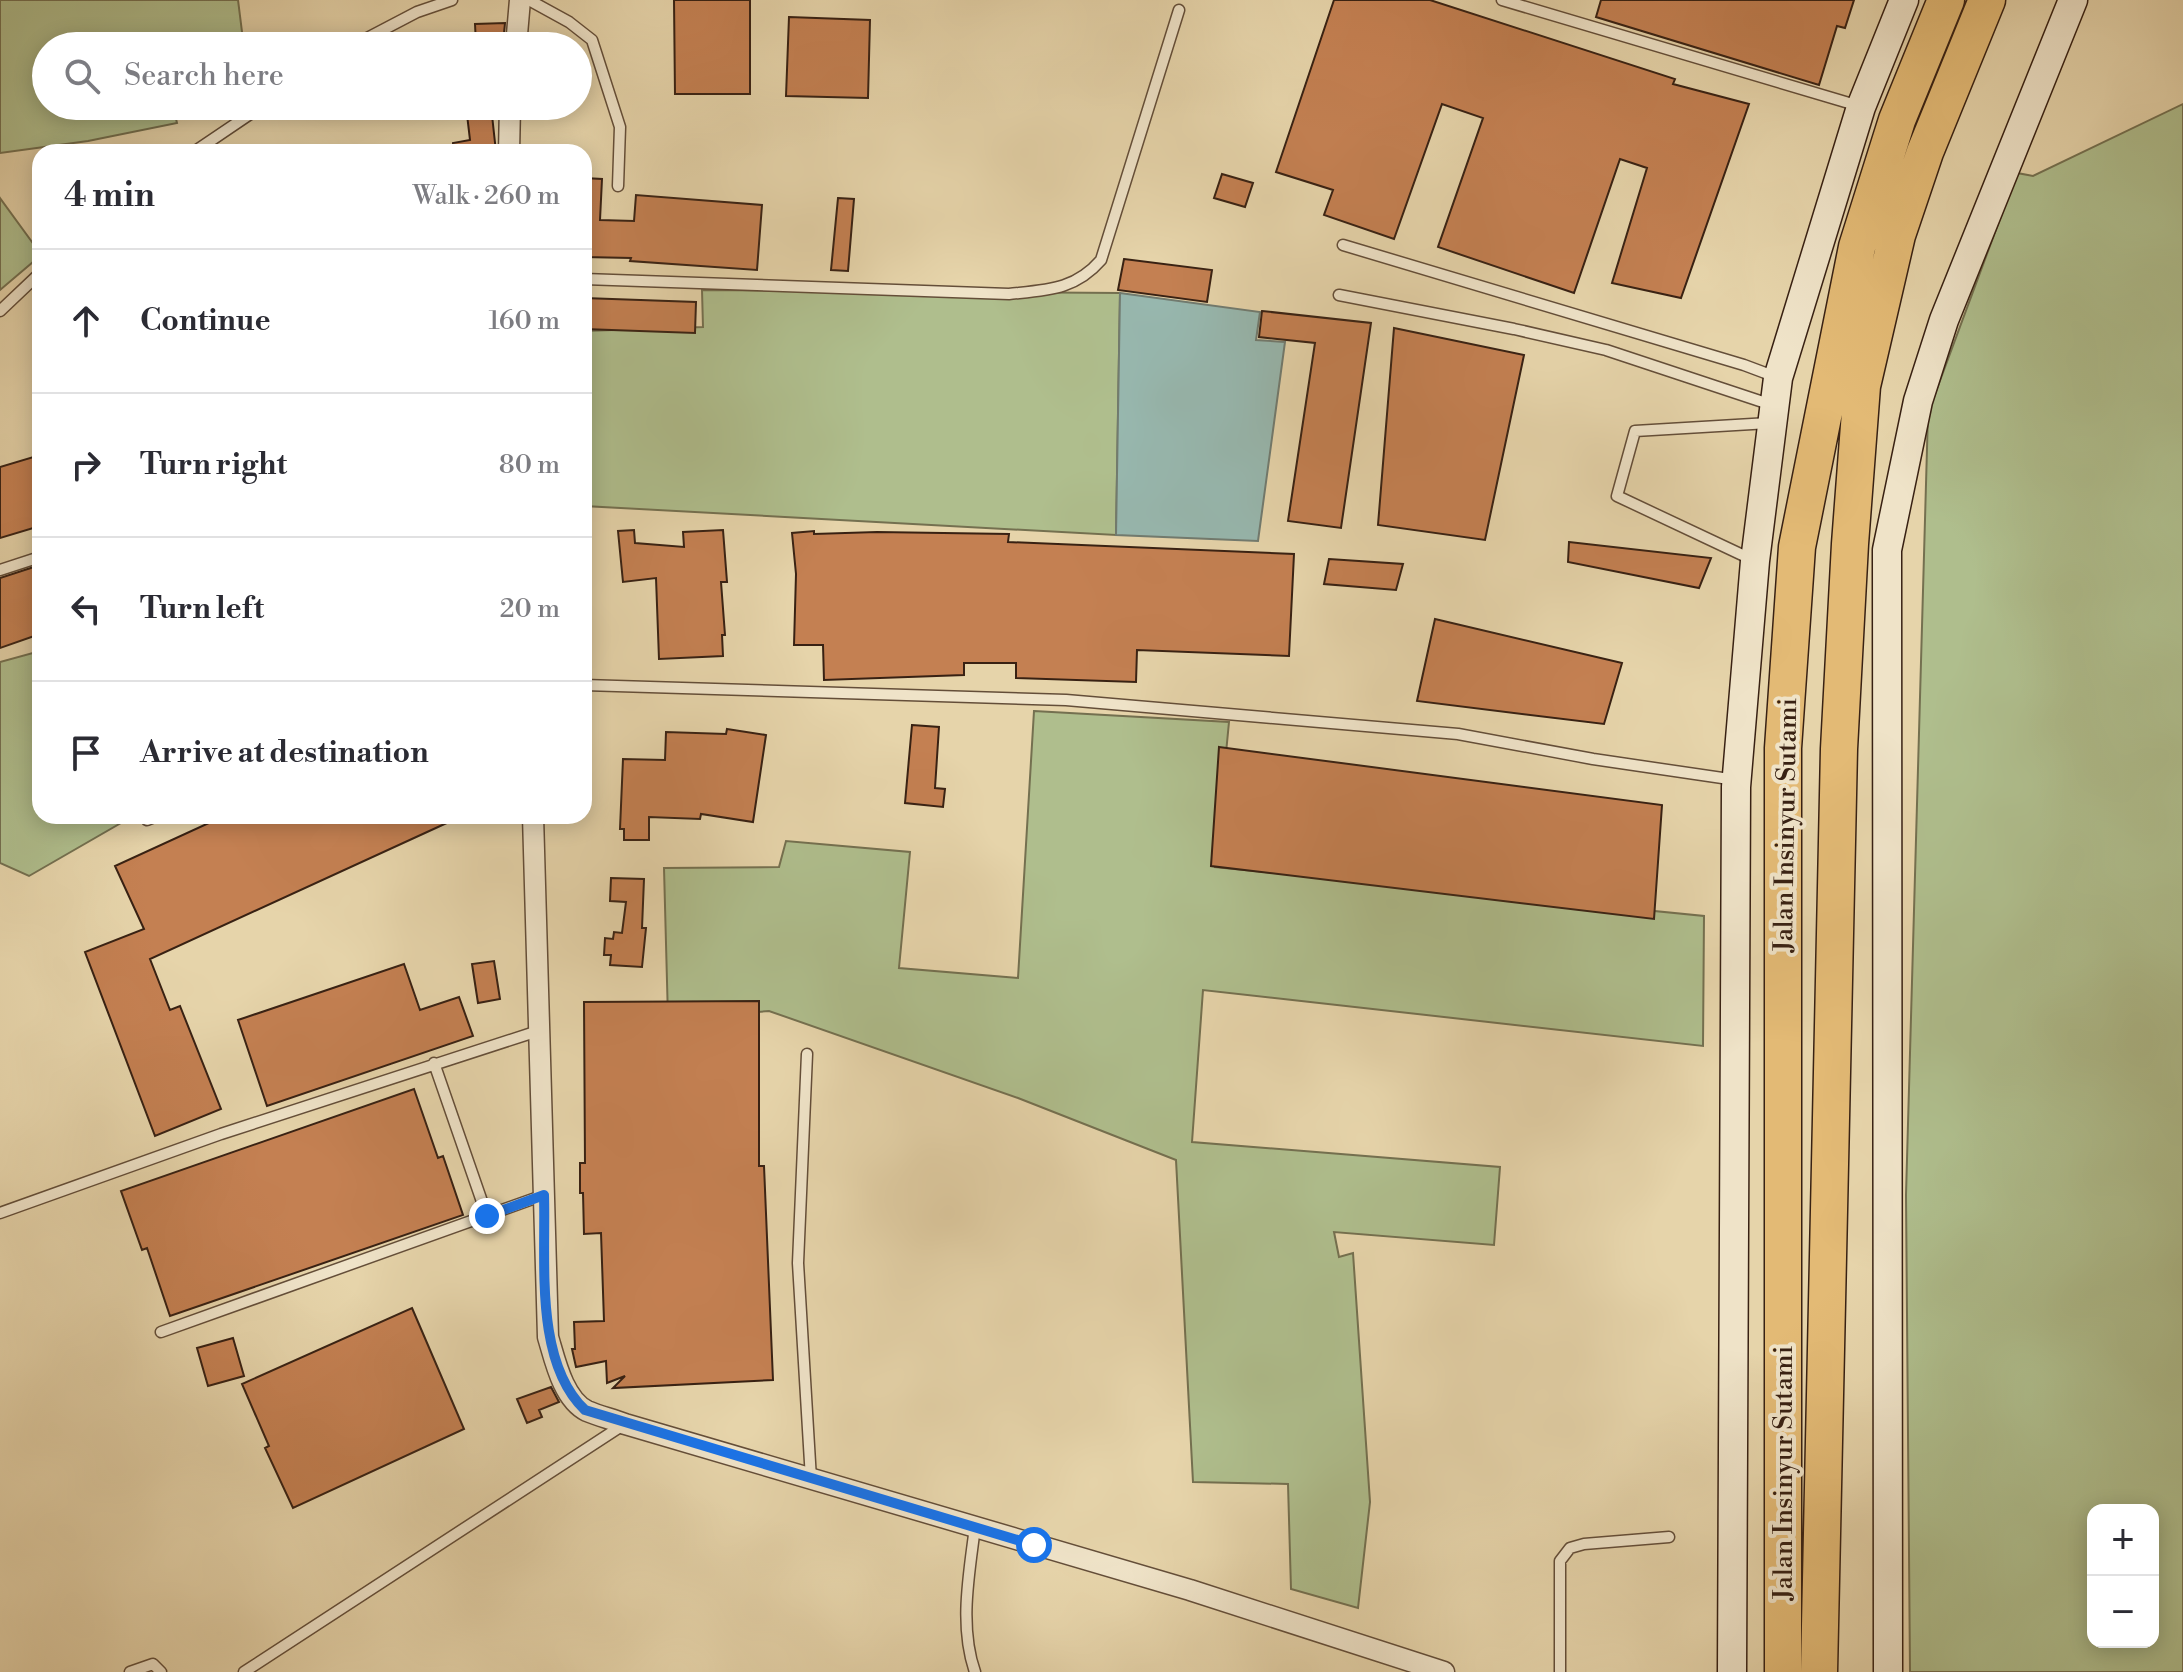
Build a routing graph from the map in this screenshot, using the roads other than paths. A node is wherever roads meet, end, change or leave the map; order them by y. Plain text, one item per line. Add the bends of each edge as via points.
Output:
1 (452, 0) edge
2 (520, 0) edge
3 (529, 0) edge
4 (1502, 0) edge
5 (1904, 0) edge
6 (1946, 0) edge
7 (1987, 0) edge
8 (2073, 0) edge
9 (1179, 10) dead end
10 (379, 32) edge
11 (517, 32) edge
12 (582, 32) edge
13 (592, 40) edge
14 (1861, 107) junction
15 (241, 120) edge
16 (510, 120) edge
17 (206, 144) edge
18 (509, 144) edge
19 (618, 186) dead end
20 (1343, 245) dead end
21 (592, 279) edge
22 (32, 281) edge
23 (1339, 295) dead end
24 (0, 311) edge
25 (1775, 402) junction
26 (32, 560) edge
27 (1755, 561) junction
28 (0, 570) edge
29 (592, 685) edge
30 (1736, 780) junction
31 (533, 824) edge
32 (538, 1031) junction
33 (807, 1054) dead end
34 (434, 1063) junction
35 (544, 1195) junction
36 (0, 1213) edge
37 (487, 1216) junction
38 (161, 1332) dead end
39 (625, 1424) junction
40 (811, 1479) junction
41 (975, 1527) junction
42 (1669, 1537) dead end
43 (130, 1672) edge
44 (161, 1672) edge
45 (244, 1672) edge
46 (975, 1672) edge
47 (1444, 1672) edge
48 (1560, 1672) edge
49 (1732, 1672) edge
50 (1783, 1672) edge
51 (1819, 1672) edge
52 (1888, 1672) edge

1 - 10 lane
2 - 11 street
3 - 12 lane
4 - 14 lane
5 - 14 street
6 - 50 highway, Jalan Insinyur Sutami via 1897,120 1857,247 1797,547 1783,748
7 - 51 highway, Jalan Insinyur Sutami via 1897,235 1862,386 1839,749
8 - 52 street via 1944,320 1918,401 1887,550
9 - 21 lane via 1101,260 1088,275 1059,289 1009,294
13 - 19 lane via 620,127
14 - 25 street
15 - 17 lane
16 - 18 street
20 - 25 lane via 1744,365
22 - 24 lane
23 - 25 lane via 1606,350
25 - 27 street
25 - 27 lane via 1635,431 1617,496
26 - 28 lane
27 - 30 street
29 - 30 lane via 1066,700 1458,734
30 - 49 street
31 - 32 street
32 - 34 lane
32 - 35 street
33 - 40 lane via 798,1263
34 - 36 lane
34 - 37 lane
35 - 37 lane
35 - 39 street via 548,1337 558,1369 585,1410
37 - 38 lane
39 - 40 street
39 - 45 lane
40 - 41 street
41 - 46 lane via 967,1649
41 - 47 street
42 - 48 lane via 1570,1548 1560,1561
43 - 44 lane via 153,1664

